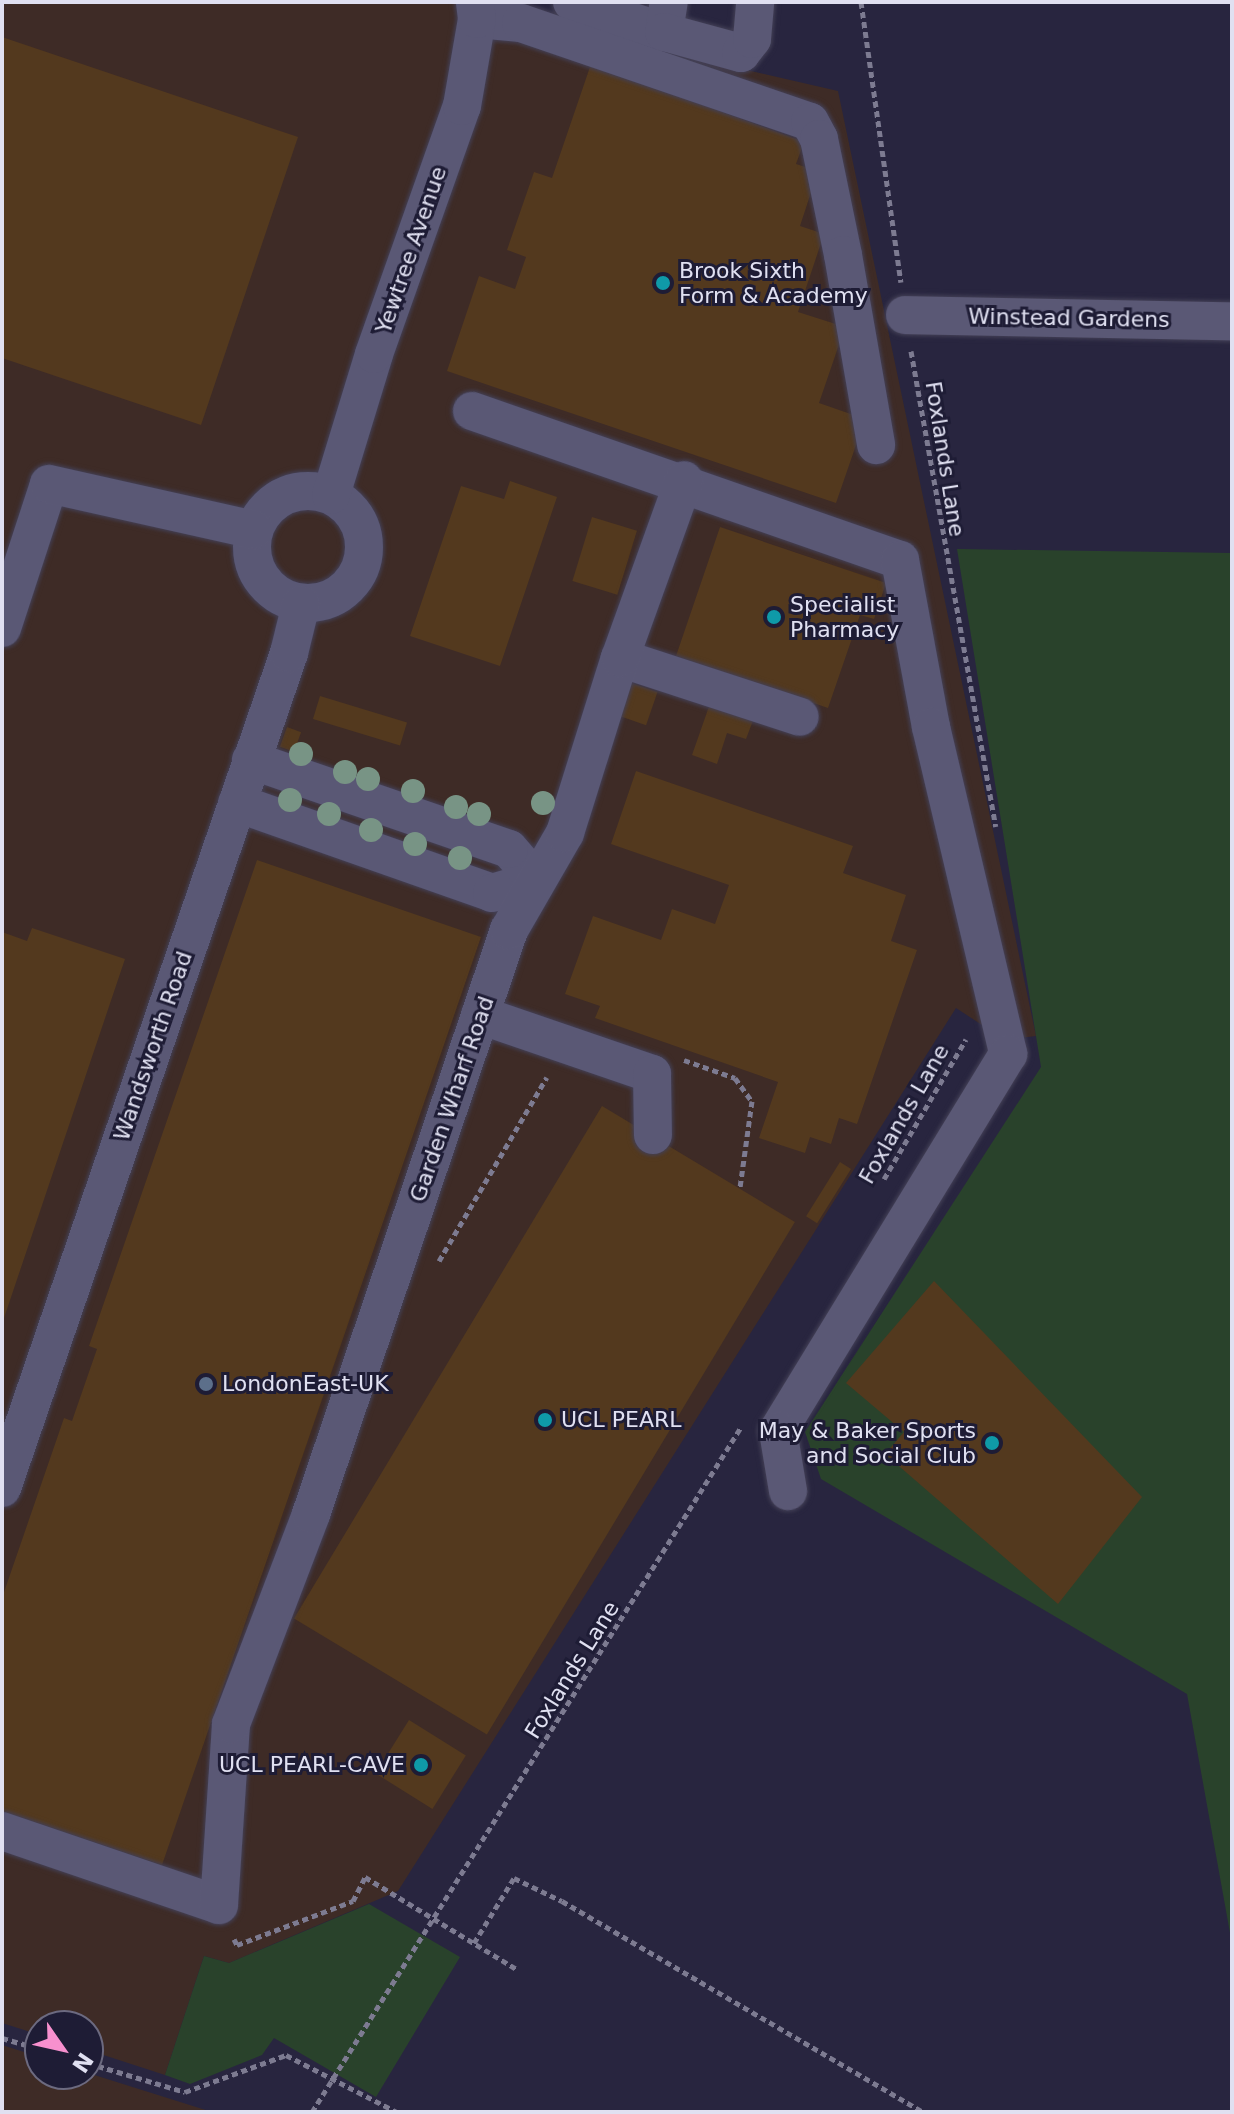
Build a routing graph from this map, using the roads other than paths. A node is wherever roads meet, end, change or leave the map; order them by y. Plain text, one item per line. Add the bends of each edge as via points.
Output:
1 (572, 2) edge
2 (755, 2) edge
3 (476, 11) edge
4 (667, 17) edge
5 (905, 315) road end
6 (1232, 321) edge
7 (472, 411) dead end
8 (876, 445) dead end
9 (684, 480) junction
10 (331, 495) junction
11 (254, 530) junction
12 (301, 604) junction
13 (2, 628) edge
14 (620, 658) junction
15 (800, 717) dead end
16 (251, 760) junction
17 (237, 803) junction
18 (536, 880) junction
19 (480, 1015) junction
20 (653, 1135) dead end
21 (2, 1488) edge
22 (788, 1491) dead end
23 (2, 1831) edge

1 - 4 street
2 - 4 street via 752,39 741,53
3 - 8 street via 810,122 819,139 843,255
3 - 10 street, Yewtree Avenue via 462,106 374,354
5 - 6 street, Winstead Gardens
7 - 9 street
9 - 14 street, Garden Wharf Road
9 - 22 street via 900,560 931,727 1008,1054 778,1431
10 - 11 street via 313,490 277,500
10 - 12 street via 346,505 361,528 360,572 335,597
11 - 12 street via 252,554 260,578 277,595
11 - 13 street via 49,484
12 - 16 street, Wandsworth Road
14 - 15 street
14 - 18 street, Garden Wharf Road via 565,833
16 - 17 street, Wandsworth Road
16 - 18 street via 509,849
17 - 18 street via 492,893
17 - 21 street, Wandsworth Road
18 - 19 street, Garden Wharf Road via 509,930
19 - 20 street via 652,1074
19 - 23 street, Garden Wharf Road via 311,1514 231,1724 219,1905

